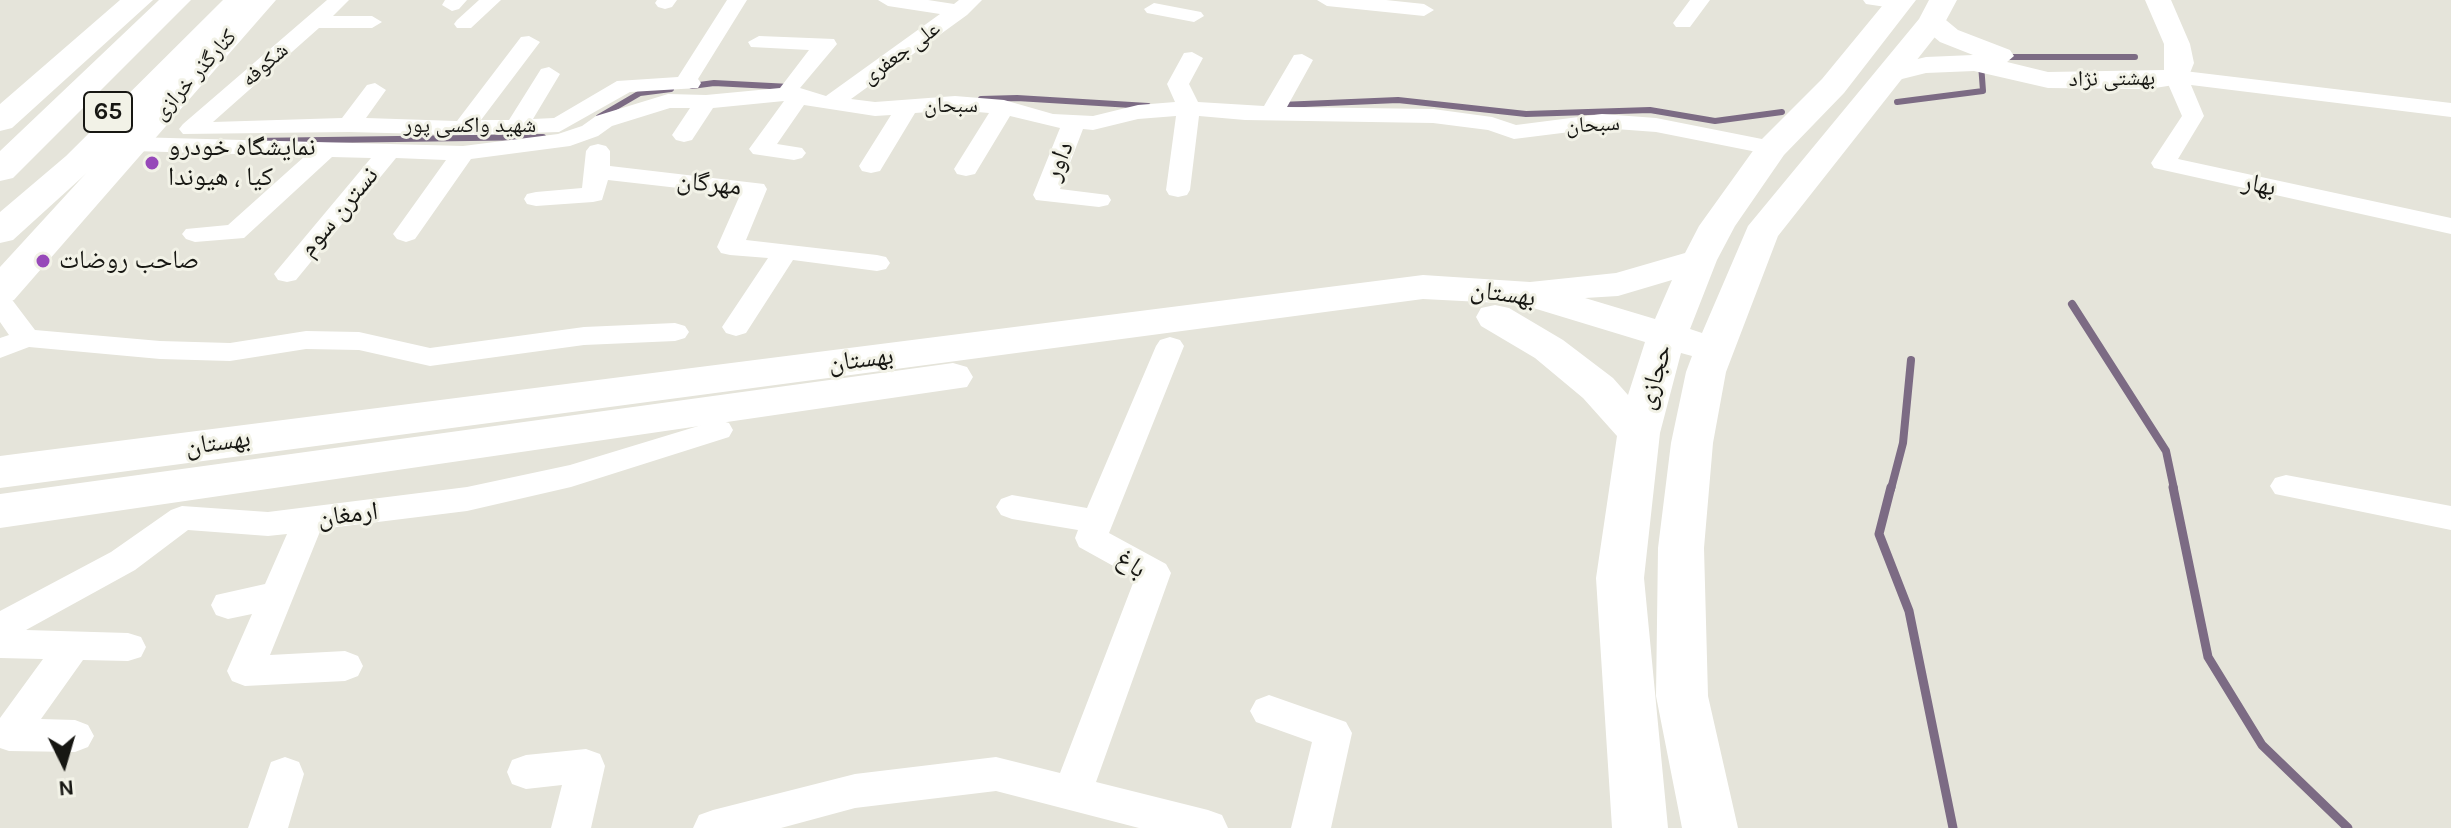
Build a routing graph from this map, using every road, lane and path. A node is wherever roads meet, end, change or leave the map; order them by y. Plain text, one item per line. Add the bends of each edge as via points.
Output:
1 (138, 0) edge
2 (149, 0) edge
3 (176, 0) edge
4 (215, 0) edge
5 (240, 0) edge
6 (261, 0) edge
7 (339, 0) edge
8 (491, 0) edge
9 (737, 0) edge
10 (888, 0) edge
11 (1327, 0) edge
12 (1700, 0) edge
13 (2158, 0) edge
14 (966, 5) edge
15 (1910, 5) edge
16 (1154, 9) dead end
17 (1185, 9) edge
18 (1424, 10) dead end
19 (314, 22) junction
20 (372, 22) dead end
21 (1683, 23) dead end
22 (464, 24) dead end
23 (529, 42) dead end
24 (759, 42) dead end
25 (1192, 58) dead end
26 (1302, 60) dead end
27 (549, 74) dead end
28 (1890, 74) junction
29 (2176, 77) junction
30 (685, 83) junction
31 (375, 90) dead end
32 (795, 91) junction
33 (838, 98) junction
34 (706, 102) junction
35 (907, 107) junction
36 (1004, 107) junction
37 (1189, 108) junction
38 (6, 110) edge
39 (2451, 110) edge
40 (1272, 113) junction
41 (1074, 122) junction
42 (349, 125) junction
43 (517, 126) junction
44 (191, 129) junction
45 (590, 131) junction
46 (684, 135) dead end
47 (0, 139) edge
48 (463, 140) junction
49 (133, 144) junction
50 (1772, 148) junction
51 (325, 150) junction
52 (390, 150) junction
53 (794, 153) dead end
54 (871, 166) dead end
55 (966, 169) dead end
56 (0, 170) edge
57 (598, 172) junction
58 (1178, 190) dead end
59 (536, 199) dead end
60 (1099, 200) dead end
61 (0, 223) edge
62 (2451, 226) edge
63 (0, 232) edge
64 (195, 234) dead end
65 (433, 234) dead end
66 (786, 251) junction
67 (1699, 260) junction
68 (877, 263) dead end
69 (287, 274) dead end
70 (0, 291) edge
71 (0, 303) edge
72 (1509, 304) junction
73 (736, 327) dead end
74 (675, 332) dead end
75 (13, 344) edge
76 (1170, 346) junction
77 (1662, 348) junction
78 (1711, 361) junction
79 (565, 415) junction
80 (718, 430) dead end
81 (1639, 433) junction
82 (0, 472) edge
83 (2286, 486) dead end
84 (1012, 507) dead end
85 (0, 511) edge
86 (2451, 518) edge
87 (309, 520) junction
88 (1098, 522) junction
89 (277, 595) junction
90 (228, 605) dead end
91 (0, 628) edge
92 (0, 644) edge
93 (73, 646) junction
94 (128, 647) dead end
95 (345, 666) dead end
96 (1269, 711) dead end
97 (75, 736) dead end
98 (526, 772) dead end
99 (285, 774) dead end
100 (1072, 794) junction
101 (268, 828) edge
102 (571, 828) edge
103 (713, 828) edge
104 (1208, 828) edge
105 (1311, 828) edge
106 (1640, 828) edge
107 (1710, 828) edge

1 - 38 main road
2 - 47 main road
3 - 56 main road, 65
4 - 61 main road, 65
5 - 63 main road via 78,163
6 - 49 main road, کنارگذر خرازی
7 - 19 street, شکوفه
8 - 22 street
9 - 30 street
10 - 14 street
11 - 18 street
12 - 21 street
13 - 29 street via 2177,44
14 - 33 street, علی جعفری
15 - 28 main road, حجازی
15 - 29 street, بهشتی نژاد via 1949,36 2007,59 2064,68 2140,69
15 - 50 main road, حجازی
16 - 17 street
19 - 20 street
19 - 44 street, شکوفه
23 - 48 street
24 - 32 street via 826,44
25 - 37 street via 1178,84
26 - 40 street
27 - 43 street
28 - 29 street, بهشتی نژاد via 1926,65 1974,63 2048,80
28 - 78 main road, حجازی via 1761,234
29 - 39 street
29 - 62 street, بهار via 2193,116 2163,163
30 - 32 street, شهید واکسی پور
30 - 43 street, شهید واکسی پور via 625,86 559,125
31 - 42 street
32 - 33 street, سبحان
32 - 34 street, سبحان
32 - 53 street via 761,149
33 - 35 street, سبحان via 875,109
34 - 45 street, سبحان via 668,101 604,121
34 - 46 street
35 - 36 street, سبحان
35 - 54 street
36 - 41 street, سبحان
36 - 55 street
37 - 40 street, سبحان
37 - 41 street, سبحان
37 - 58 street
40 - 50 street, سبحان via 1433,116 1514,132 1602,121 1656,125
41 - 60 street, داور via 1045,195
42 - 44 street, شهید واکسی پور
42 - 48 street, شهید واکسی پور
43 - 48 street, شهید واکسی پور
44 - 49 street, شهید واکسی پور
45 - 48 street, سبحان via 562,141
45 - 57 street via 598,146
48 - 52 street, سبحان
48 - 65 street via 406,234
49 - 51 street, سبحان
49 - 70 main road, کنارگذر خرازی
50 - 67 main road, حجازی
51 - 52 street, سبحان
51 - 64 street via 235,233
52 - 69 street, نسترن سوم
57 - 59 street via 593,195
57 - 66 street, مهرگان via 755,189 730,247
66 - 68 street
66 - 73 street
67 - 72 main road via 1618,284
67 - 77 main road, حجازی
71 - 75 street
72 - 76 main road, بهستان via 1468,312 1416,311
72 - 77 main road, بهستان via 1555,327
72 - 79 main road, بهستان via 1423,287
72 - 81 main road
74 - 75 street via 584,336 430,357 359,341 306,340 230,352
76 - 79 main road, بهستان
76 - 88 street, باغ
77 - 78 main road, بهستان
77 - 81 main road, حجازی
78 - 107 main road, حجازی via 1692,443 1681,548 1682,696
79 - 82 main road, بهستان
79 - 85 main road, بهستان
80 - 87 street, ارمغان via 571,476 467,499
81 - 106 main road, حجازی via 1620,578
83 - 86 street
84 - 88 street
87 - 89 street
87 - 91 street, ارمغان via 268,524 182,518 123,561
88 - 100 street, باغ via 1091,538 1154,573
89 - 90 street
89 - 95 street via 245,671
92 - 93 street
93 - 94 street
93 - 97 street via 9,735
96 - 105 street via 1333,733
98 - 102 street via 586,766
99 - 101 street
100 - 103 street via 996,774 936,779 855,791
100 - 104 street

